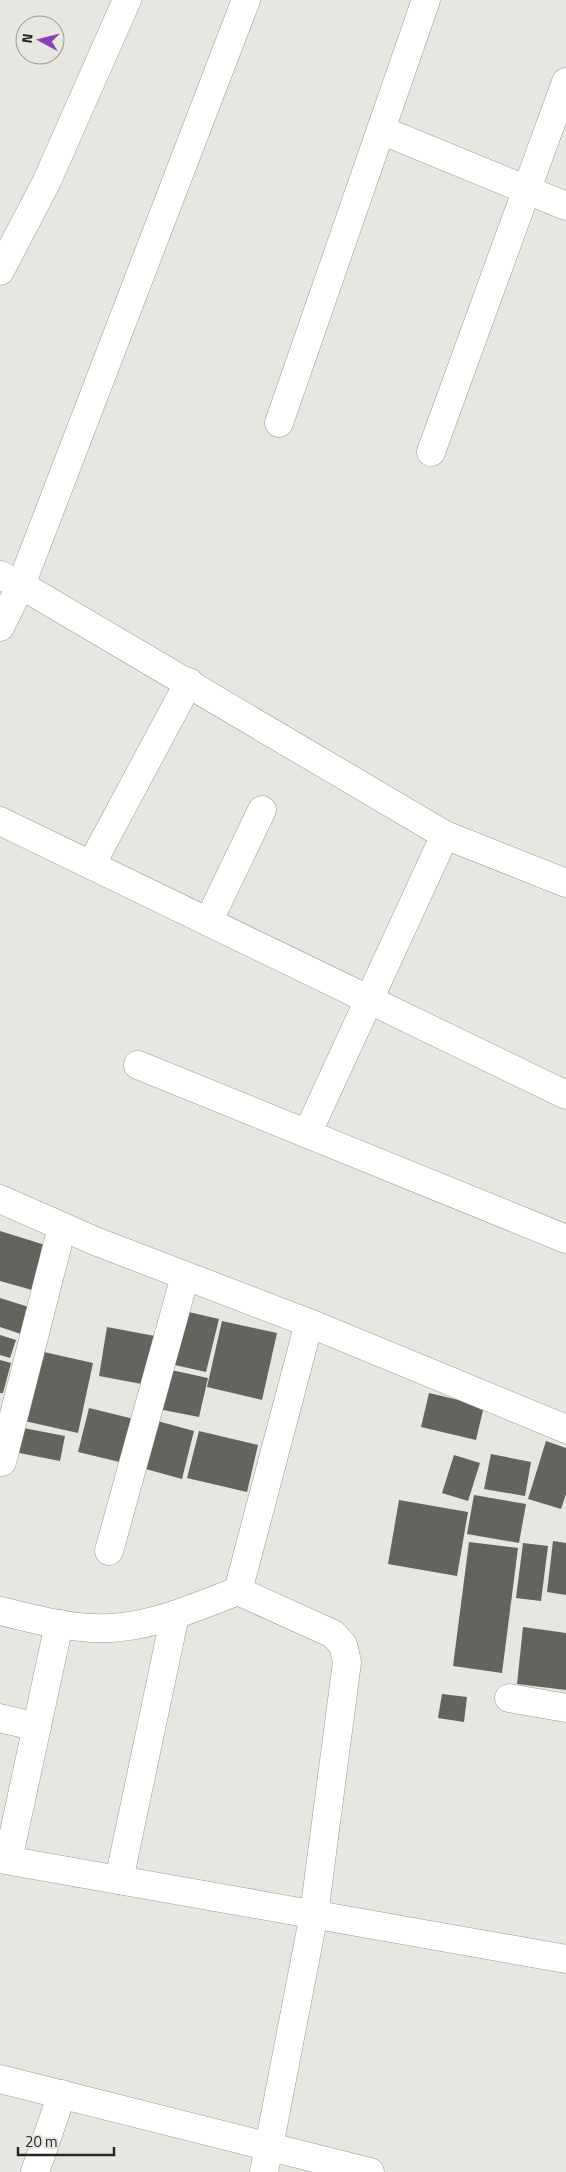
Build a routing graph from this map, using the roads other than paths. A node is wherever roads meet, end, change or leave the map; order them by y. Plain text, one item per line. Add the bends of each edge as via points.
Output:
1 (126, 0) edge
2 (246, 0) edge
3 (426, 0) edge
4 (566, 82) edge
5 (381, 130) junction
6 (526, 190) junction
7 (566, 206) edge
8 (0, 271) edge
9 (279, 423) dead end
10 (431, 452) dead end
11 (11, 580) edge
12 (0, 628) edge
13 (189, 682) junction
14 (262, 810) dead end
15 (0, 821) edge
16 (445, 835) junction
17 (91, 865) junction
18 (566, 884) edge
19 (208, 922) junction
20 (368, 1000) junction
21 (138, 1066) dead end
22 (566, 1095) edge
23 (307, 1134) junction
24 (0, 1199) edge
25 (62, 1227) junction
26 (566, 1239) edge
27 (185, 1276) junction
28 (309, 1322) junction
29 (566, 1428) edge
30 (2, 1462) dead end
31 (109, 1550) dead end
32 (238, 1591) junction
33 (0, 1611) edge
34 (175, 1615) junction
35 (59, 1624) junction
36 (509, 1698) dead end
37 (566, 1708) edge
38 (0, 1718) edge
39 (37, 1727) junction
40 (4, 1860) edge
41 (119, 1880) junction
42 (314, 1914) junction
43 (566, 1959) edge
44 (0, 2079) edge
45 (62, 2094) junction
46 (267, 2159) edge
47 (35, 2172) edge
48 (370, 2172) edge

1 - 8 street via 46,183
2 - 11 street
3 - 5 street
4 - 6 street
5 - 6 street
5 - 9 street
6 - 7 street
6 - 10 street
11 - 12 street
11 - 13 street
13 - 16 street
13 - 17 street
14 - 19 street
15 - 17 street
16 - 18 street
16 - 20 street
17 - 19 street
19 - 20 street
20 - 22 street
20 - 23 street
21 - 23 street
23 - 26 street
24 - 25 street
25 - 27 street
25 - 30 street
27 - 28 street
27 - 31 street
28 - 29 street
28 - 32 street
32 - 34 street
32 - 42 street via 333,1634 343,1645 347,1662
33 - 35 street
34 - 35 street via 137,1625 108,1628
34 - 41 street
35 - 39 street
36 - 37 street
38 - 39 street
39 - 40 street
40 - 41 street
41 - 42 street
42 - 43 street
42 - 46 street
44 - 45 street
45 - 46 street
45 - 47 street
46 - 48 street

